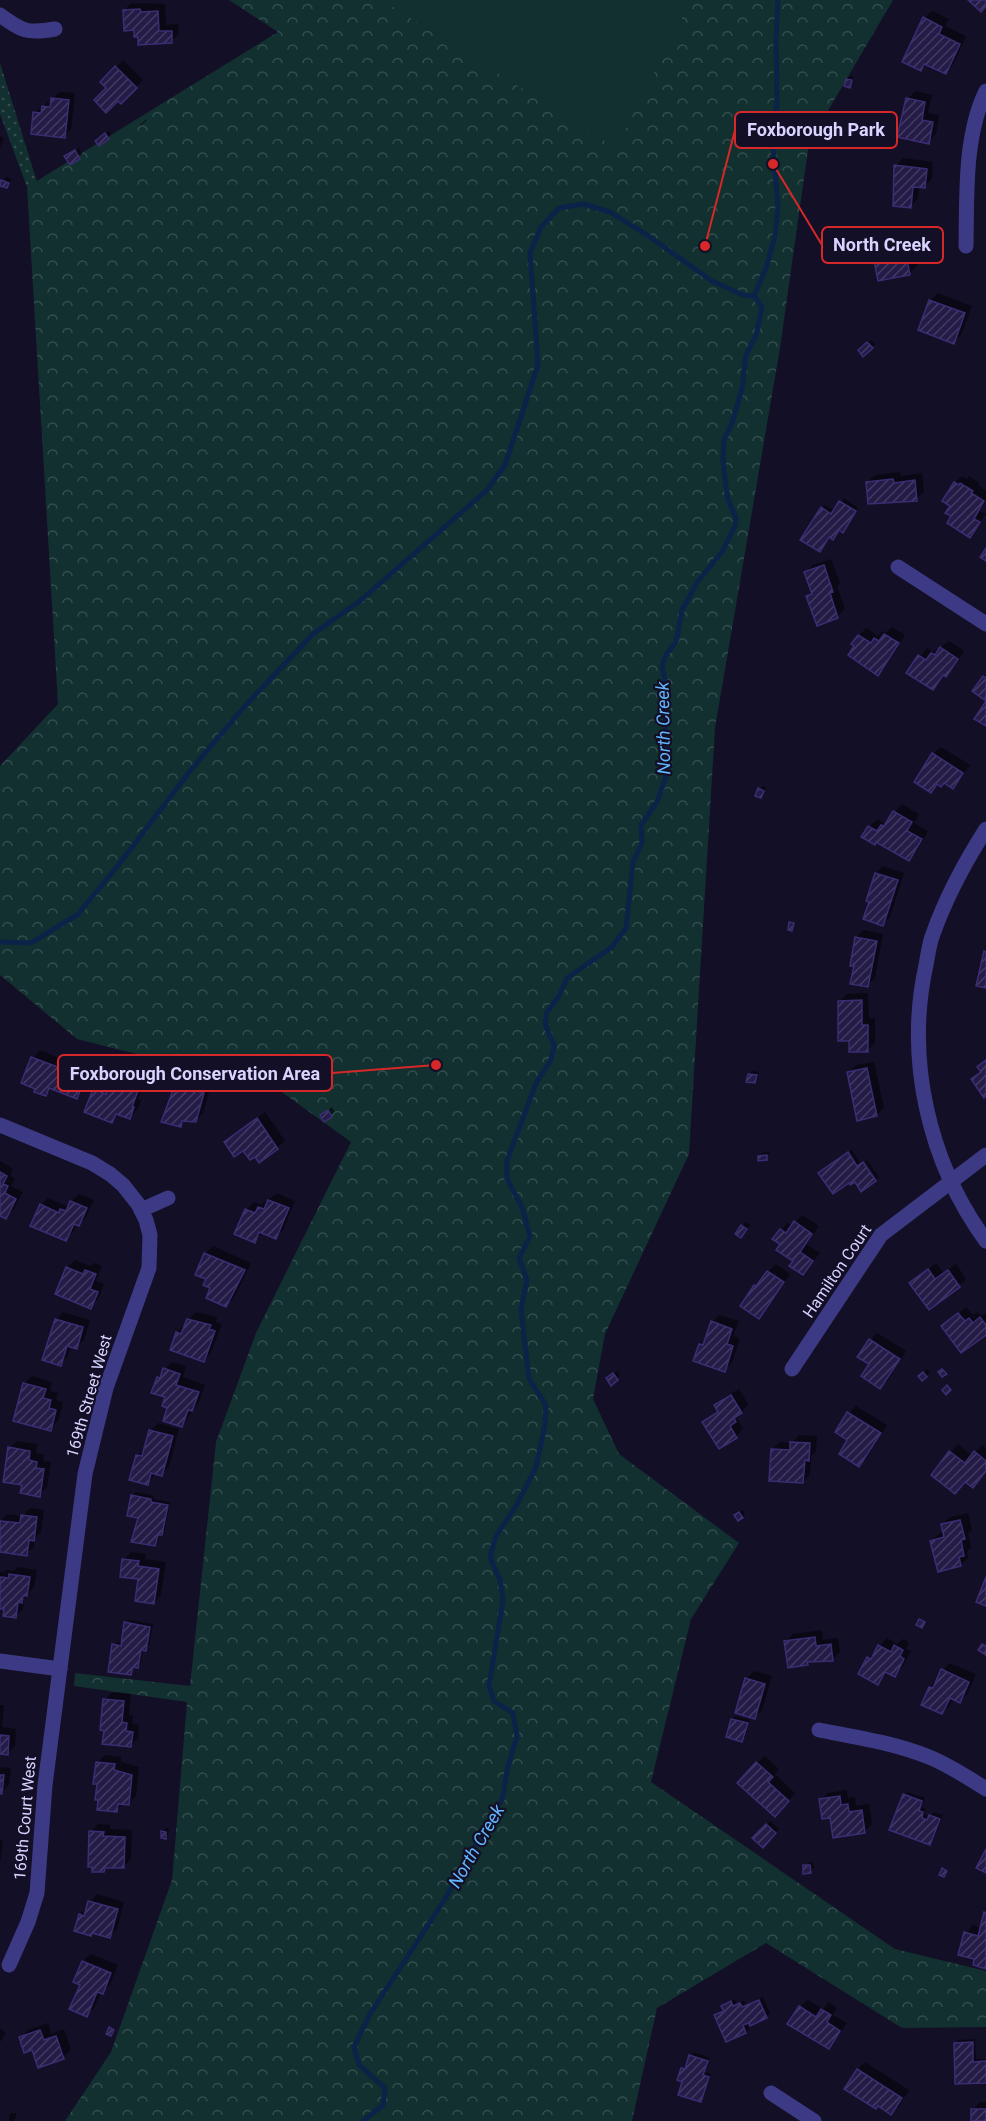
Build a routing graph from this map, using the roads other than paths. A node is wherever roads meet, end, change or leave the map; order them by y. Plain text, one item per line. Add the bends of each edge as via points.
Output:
1 (0, 15) edge
2 (55, 29) dead end
3 (986, 91) edge
4 (966, 246) dead end
5 (898, 567) dead end
6 (986, 624) edge
7 (986, 829) edge
8 (0, 1125) edge
9 (986, 1155) edge
10 (950, 1181) junction
11 (168, 1198) dead end
12 (141, 1210) junction
13 (986, 1241) edge
14 (792, 1369) dead end
15 (0, 1661) edge
16 (60, 1669) junction
17 (819, 1730) dead end
18 (986, 1789) edge
19 (9, 1965) dead end
20 (771, 2093) dead end
21 (814, 2121) edge

1 - 2 street via 21,30
3 - 4 street via 968,162
5 - 6 street
7 - 10 street via 963,865 932,935 921,987 919,1060 935,1145
8 - 12 street, 169th Street West via 110,1173
9 - 10 street, Hamilton Court
10 - 13 street
10 - 14 street, Hamilton Court via 881,1235
11 - 12 street
12 - 16 street, 169th Street West via 150,1235 149,1268 93,1434
15 - 16 street
16 - 19 street, 169th Court West via 45,1785 37,1893
17 - 18 street via 929,1757
20 - 21 street

